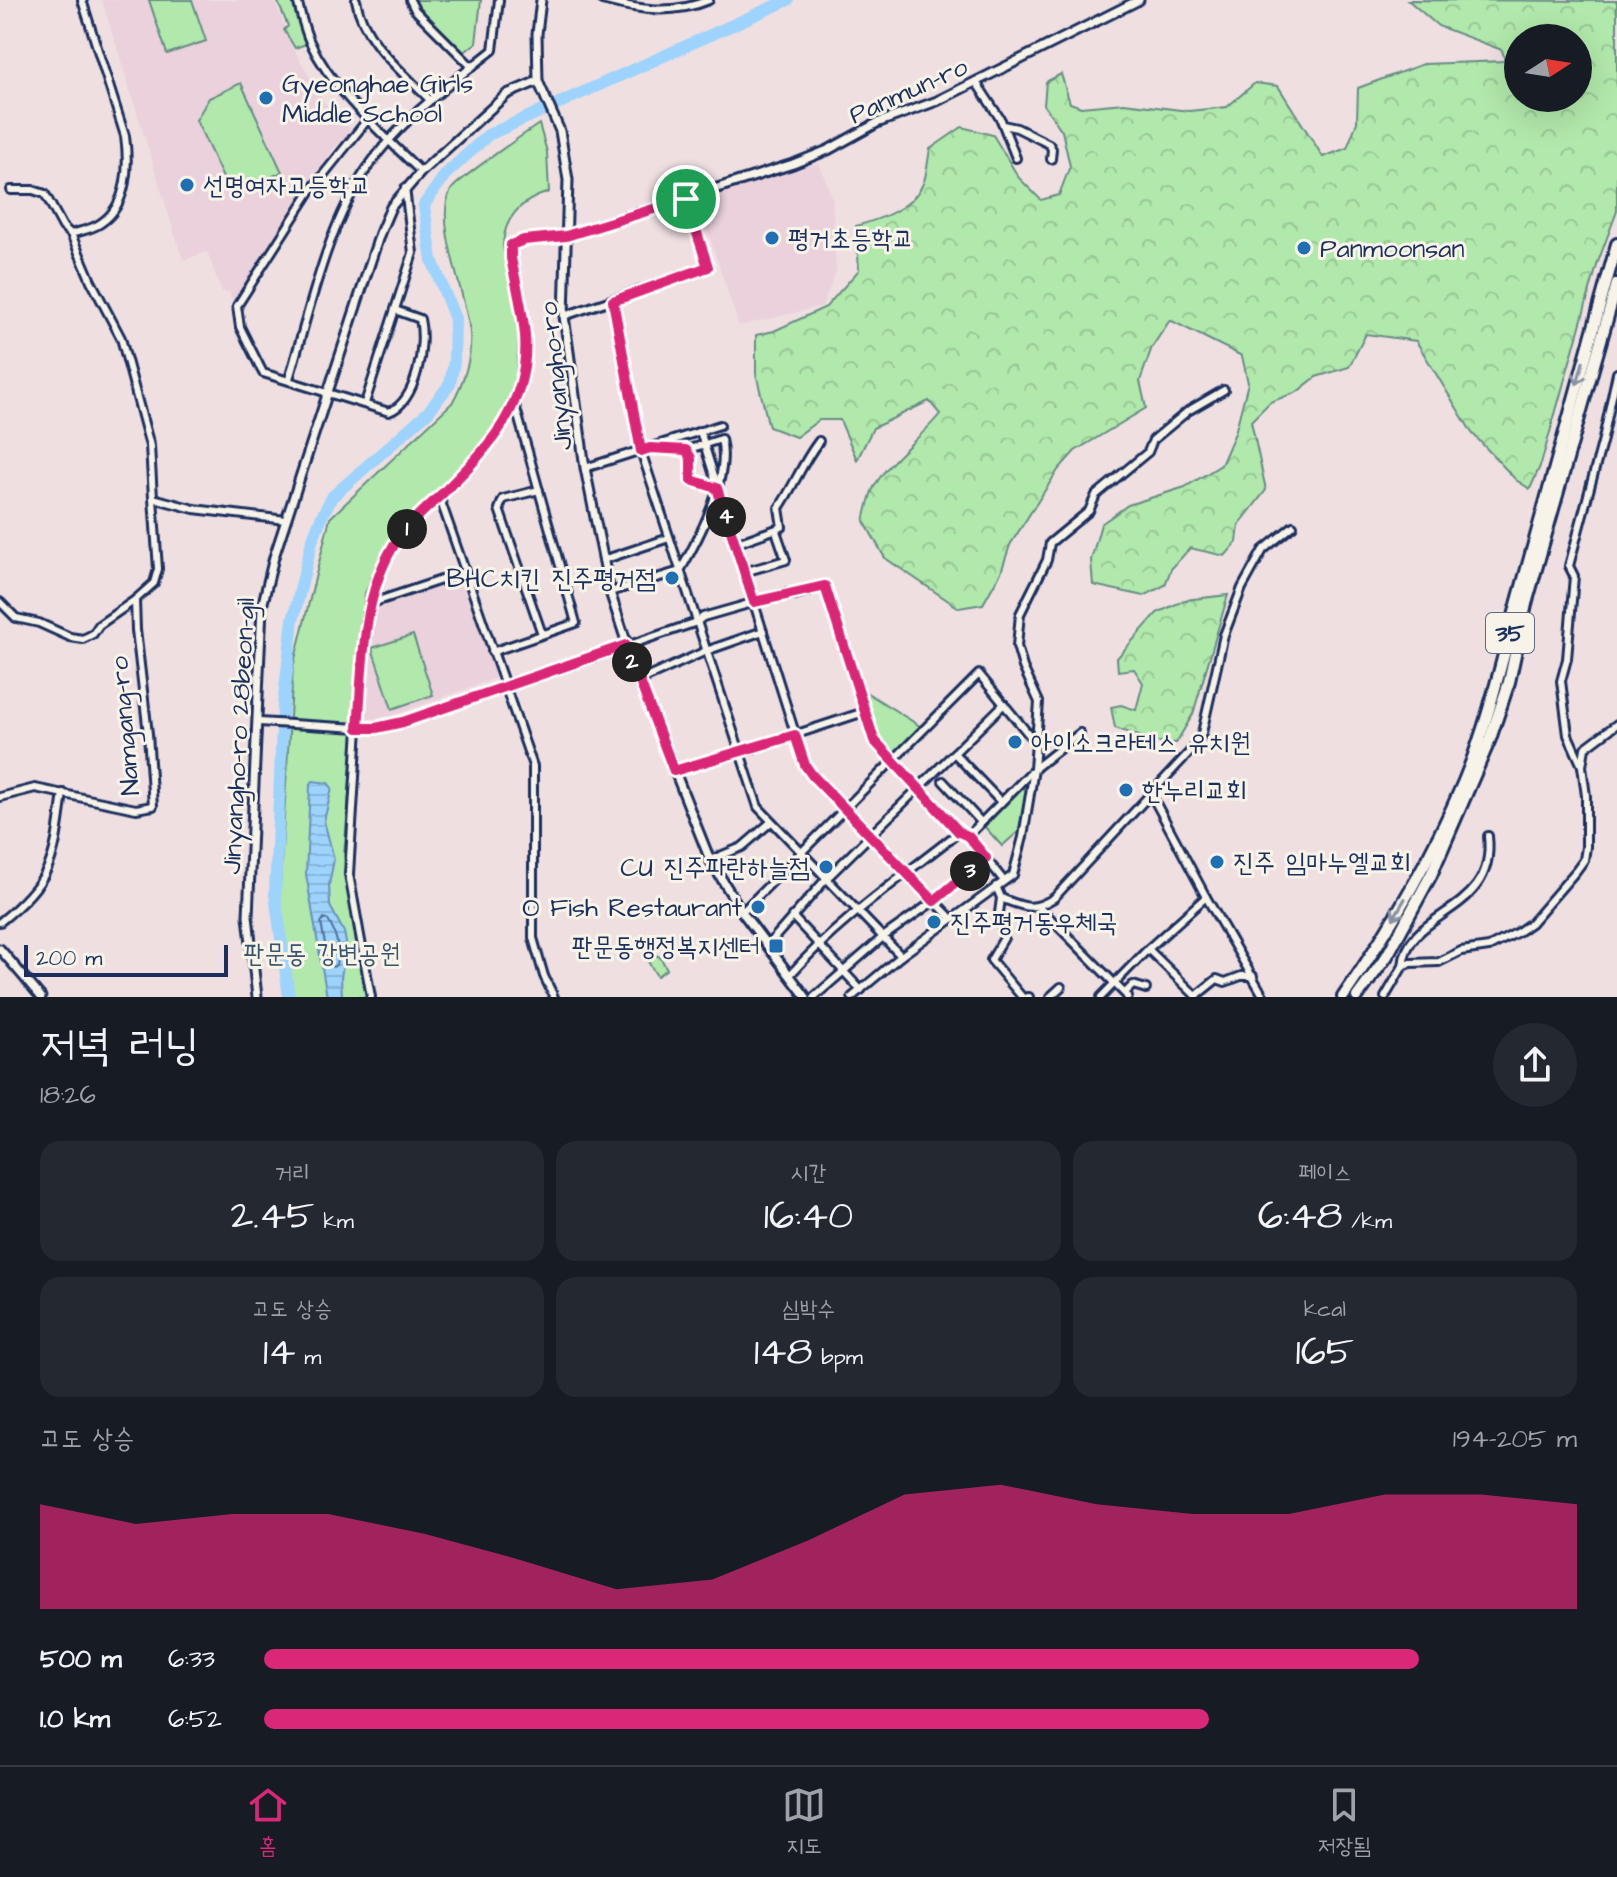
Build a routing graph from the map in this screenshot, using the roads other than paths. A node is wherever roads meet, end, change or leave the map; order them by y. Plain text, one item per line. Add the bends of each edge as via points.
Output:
1 (82, 0) edge
2 (297, 0) edge
3 (356, 0) edge
4 (410, 0) edge
5 (499, 0) edge
6 (541, 0) edge
7 (602, 0) edge
8 (669, 0) edge
9 (709, 0) edge
10 (1139, 0) edge
11 (667, 10) junction
12 (472, 67) junction
13 (976, 82) junction
14 (539, 84) junction
15 (430, 100) junction
16 (368, 119) junction
17 (1003, 125) junction
18 (389, 140) junction
19 (1016, 158) dead end
20 (1051, 159) dead end
21 (421, 172) junction
22 (405, 188) junction
23 (11, 190) dead end
24 (686, 199) junction
25 (71, 234) junction
26 (566, 236) junction
27 (1617, 244) edge
28 (1617, 284) edge
29 (613, 301) junction
30 (395, 310) junction
31 (564, 316) junction
32 (1617, 373) edge
33 (289, 379) junction
34 (1224, 390) dead end
35 (327, 391) junction
36 (365, 403) junction
37 (515, 405) junction
38 (720, 425) dead end
39 (700, 431) junction
40 (819, 441) dead end
41 (703, 444) junction
42 (650, 448) junction
43 (686, 450) junction
44 (641, 451) junction
45 (725, 451) junction
46 (733, 452) dead end
47 (585, 468) junction
48 (717, 488) junction
49 (539, 490) junction
50 (439, 496) junction
51 (153, 498) junction
52 (286, 520) junction
53 (1293, 526) dead end
54 (776, 531) junction
55 (669, 538) junction
56 (736, 546) junction
57 (603, 560) junction
58 (680, 571) junction
59 (465, 572) junction
60 (744, 572) junction
61 (610, 592) junction
62 (135, 600) junction
63 (0, 602) edge
64 (754, 602) junction
65 (369, 604) junction
66 (697, 622) junction
67 (763, 631) junction
68 (542, 634) junction
69 (626, 645) junction
70 (706, 651) junction
71 (492, 652) junction
72 (639, 681) junction
73 (507, 687) junction
74 (1004, 704) junction
75 (864, 712) junction
76 (263, 723) junction
77 (1617, 724) edge
78 (358, 728) junction
79 (1080, 733) dead end
80 (795, 735) junction
81 (1036, 743) junction
82 (739, 753) junction
83 (954, 753) junction
84 (894, 761) junction
85 (1582, 766) junction
86 (1034, 769) junction
87 (674, 771) junction
88 (943, 781) dead end
89 (919, 788) junction
90 (63, 793) junction
91 (1151, 794) junction
92 (0, 797) edge
93 (1001, 802) junction
94 (845, 809) junction
95 (771, 822) junction
96 (981, 822) junction
97 (959, 832) junction
98 (871, 835) junction
99 (968, 836) junction
100 (1488, 836) dead end
101 (801, 852) junction
102 (986, 858) junction
103 (710, 860) junction
104 (907, 873) junction
105 (826, 879) junction
106 (1004, 881) junction
107 (996, 886) junction
108 (1206, 897) junction
109 (1001, 898) junction
110 (934, 901) junction
111 (1039, 907) junction
112 (857, 910) junction
113 (742, 912) junction
114 (792, 916) junction
115 (951, 918) junction
116 (0, 922) edge
117 (883, 937) junction
118 (818, 944) junction
119 (767, 946) junction
120 (0, 949) edge
121 (1148, 949) junction
122 (901, 956) junction
123 (1403, 966) junction
124 (844, 971) junction
125 (790, 975) junction
126 (1253, 976) junction
127 (1115, 985) junction
128 (1061, 987) dead end
129 (1146, 989) dead end
130 (861, 990) junction
131 (41, 997) edge
132 (257, 997) edge
133 (371, 997) edge
134 (554, 997) edge
135 (806, 997) edge
136 (814, 997) edge
137 (852, 997) edge
138 (1026, 997) edge
139 (1050, 997) edge
140 (1101, 997) edge
141 (1127, 997) edge
142 (1196, 997) edge
143 (1264, 997) edge
144 (1343, 997) edge
145 (1357, 997) edge
146 (1385, 997) edge

1 - 25 street via 128,155 126,182 113,213 99,225
2 - 16 street via 310,42 334,81
3 - 15 street via 369,37
4 - 12 street
5 - 12 street via 493,50
6 - 14 street, Jinyangho-ro
7 - 11 street
8 - 11 street
9 - 11 street
10 - 13 street, Panmun-ro
12 - 15 street
13 - 17 street
13 - 24 street, Panmun-ro via 877,123 828,150
14 - 21 street, Jinyangho-ro 28beon-gil via 507,94
14 - 26 street, Jinyangho-ro via 560,131 568,180
15 - 18 street
16 - 18 street
16 - 33 street via 311,190 237,306 240,327 263,373
17 - 19 street
17 - 20 street via 1049,144
18 - 21 street
18 - 33 street via 346,205
21 - 22 street, Jinyangho-ro 28beon-gil
22 - 30 street via 413,253
22 - 35 street, Jinyangho-ro 28beon-gil via 380,233
23 - 25 street via 45,194
24 - 26 street, Panmun-ro
24 - 29 street via 708,267
25 - 51 street via 121,338 150,446
26 - 31 street, Jinyangho-ro
26 - 37 street via 511,245 525,339
27 -> 144 highway, 35 via 1500,674 1465,780 1422,870
28 - 145 highway, 35 via 1490,739 1431,875 1387,956
29 - 31 street
29 - 44 street
30 - 36 street
30 - 36 street via 420,319 421,361 398,408 389,412
31 - 47 street, Jinyangho-ro
32 - 85 street via 1569,566 1574,576 1572,611 1561,690 1568,735
33 - 35 street
34 - 81 street via 1153,440 1148,452 1096,495 1089,511 1050,543 1020,614 1017,646 1039,702
35 - 36 street
35 - 52 street, Jinyangho-ro 28beon-gil
37 - 49 street
37 - 50 street via 484,450
38 - 39 street
39 - 41 street
39 - 42 street
40 - 54 street via 779,508 782,527
41 - 43 street
41 - 45 street via 721,439
41 - 48 street
42 - 43 street
42 - 44 street
43 - 48 street via 691,480
44 - 47 street
44 - 55 street
45 - 46 street
45 - 48 street
47 - 57 street, Jinyangho-ro
48 - 56 street
48 - 58 street
49 - 68 street via 576,623
49 - 68 street via 503,499 499,509
50 - 59 street
50 - 65 street via 392,547
51 - 52 street via 194,509
51 - 62 street via 158,569 154,583
52 - 76 street, Jinyangho-ro 28beon-gil via 262,607
53 - 91 street via 1263,550 1242,588 1224,635 1196,745
54 - 56 street
54 - 60 street via 786,560
55 - 57 street
55 - 58 street
56 - 60 street
57 - 61 street, Jinyangho-ro
58 - 61 street
58 - 66 street
59 - 65 street
59 - 71 street
60 - 64 street
61 - 69 street, Jinyangho-ro
62 - 63 street via 83,639 16,618
62 - 90 street, Namgang-ro via 153,806 136,809
64 - 66 street
64 - 67 street
64 - 75 street via 825,586
65 - 78 street
66 - 69 street
66 - 70 street
67 - 70 street
67 - 80 street
68 - 71 street
69 - 72 street, Jinyangho-ro
69 - 73 street
70 - 72 street
70 - 82 street
71 - 73 street
72 - 87 street, Jinyangho-ro
73 - 78 street via 403,722
73 - 134 street via 533,766 533,938
74 - 81 street
74 - 83 street
74 - 84 street via 979,674
75 - 80 street
75 - 84 street via 874,740
76 - 78 street
76 - 132 street, Jinyangho-ro 28beon-gil via 248,916
77 - 85 street via 1585,748
78 - 133 street via 349,874
79 - 86 street
80 - 82 street
80 - 94 street via 805,765
81 - 86 street
82 - 87 street
82 - 95 street via 758,807
83 - 89 street
83 - 93 street
84 - 89 street
84 - 94 street
85 - 123 street via 1584,860 1531,923 1489,947
86 - 93 street
86 - 106 street via 1013,875
87 - 103 street, Jinyangho-ro
88 - 96 street
89 - 97 street
89 - 98 street
90 - 92 street, Namgang-ro via 35,788
90 - 116 street via 50,865 41,883
91 - 108 street
91 - 111 street via 1054,898
93 - 96 street
94 - 98 street
94 - 101 street
95 - 101 street
95 - 103 street via 742,847
96 - 99 street
97 - 99 street
97 - 104 street
98 - 104 street
98 - 105 street
99 - 102 street
100 - 123 street via 1490,855 1473,891 1414,936 1404,951
101 - 105 street
101 - 113 street
102 - 106 street
102 - 110 street
103 - 113 street, Jinyangho-ro
104 - 110 street
104 - 112 street
105 - 112 street
105 - 114 street
106 - 107 street
107 - 109 street
107 - 115 street
108 - 121 street
108 - 126 street
109 - 111 street
109 - 138 street via 1004,938 991,960
110 - 115 street
110 - 117 street
111 - 127 street
112 - 117 street
112 - 118 street
113 - 119 street, Jinyangho-ro
114 - 118 street
114 - 119 street
115 - 122 street
117 - 122 street
117 - 124 street
118 - 124 street
118 - 125 street
119 - 125 street, Jinyangho-ro
120 - 131 street
121 - 127 street
121 - 142 street
122 - 130 street
123 - 146 street
124 - 130 street
124 - 136 street
125 - 135 street, Jinyangho-ro
126 - 142 street via 1217,979
126 - 143 street
127 - 140 street
127 - 141 street
128 - 139 street
129 - 141 street via 1133,985
130 - 137 street

